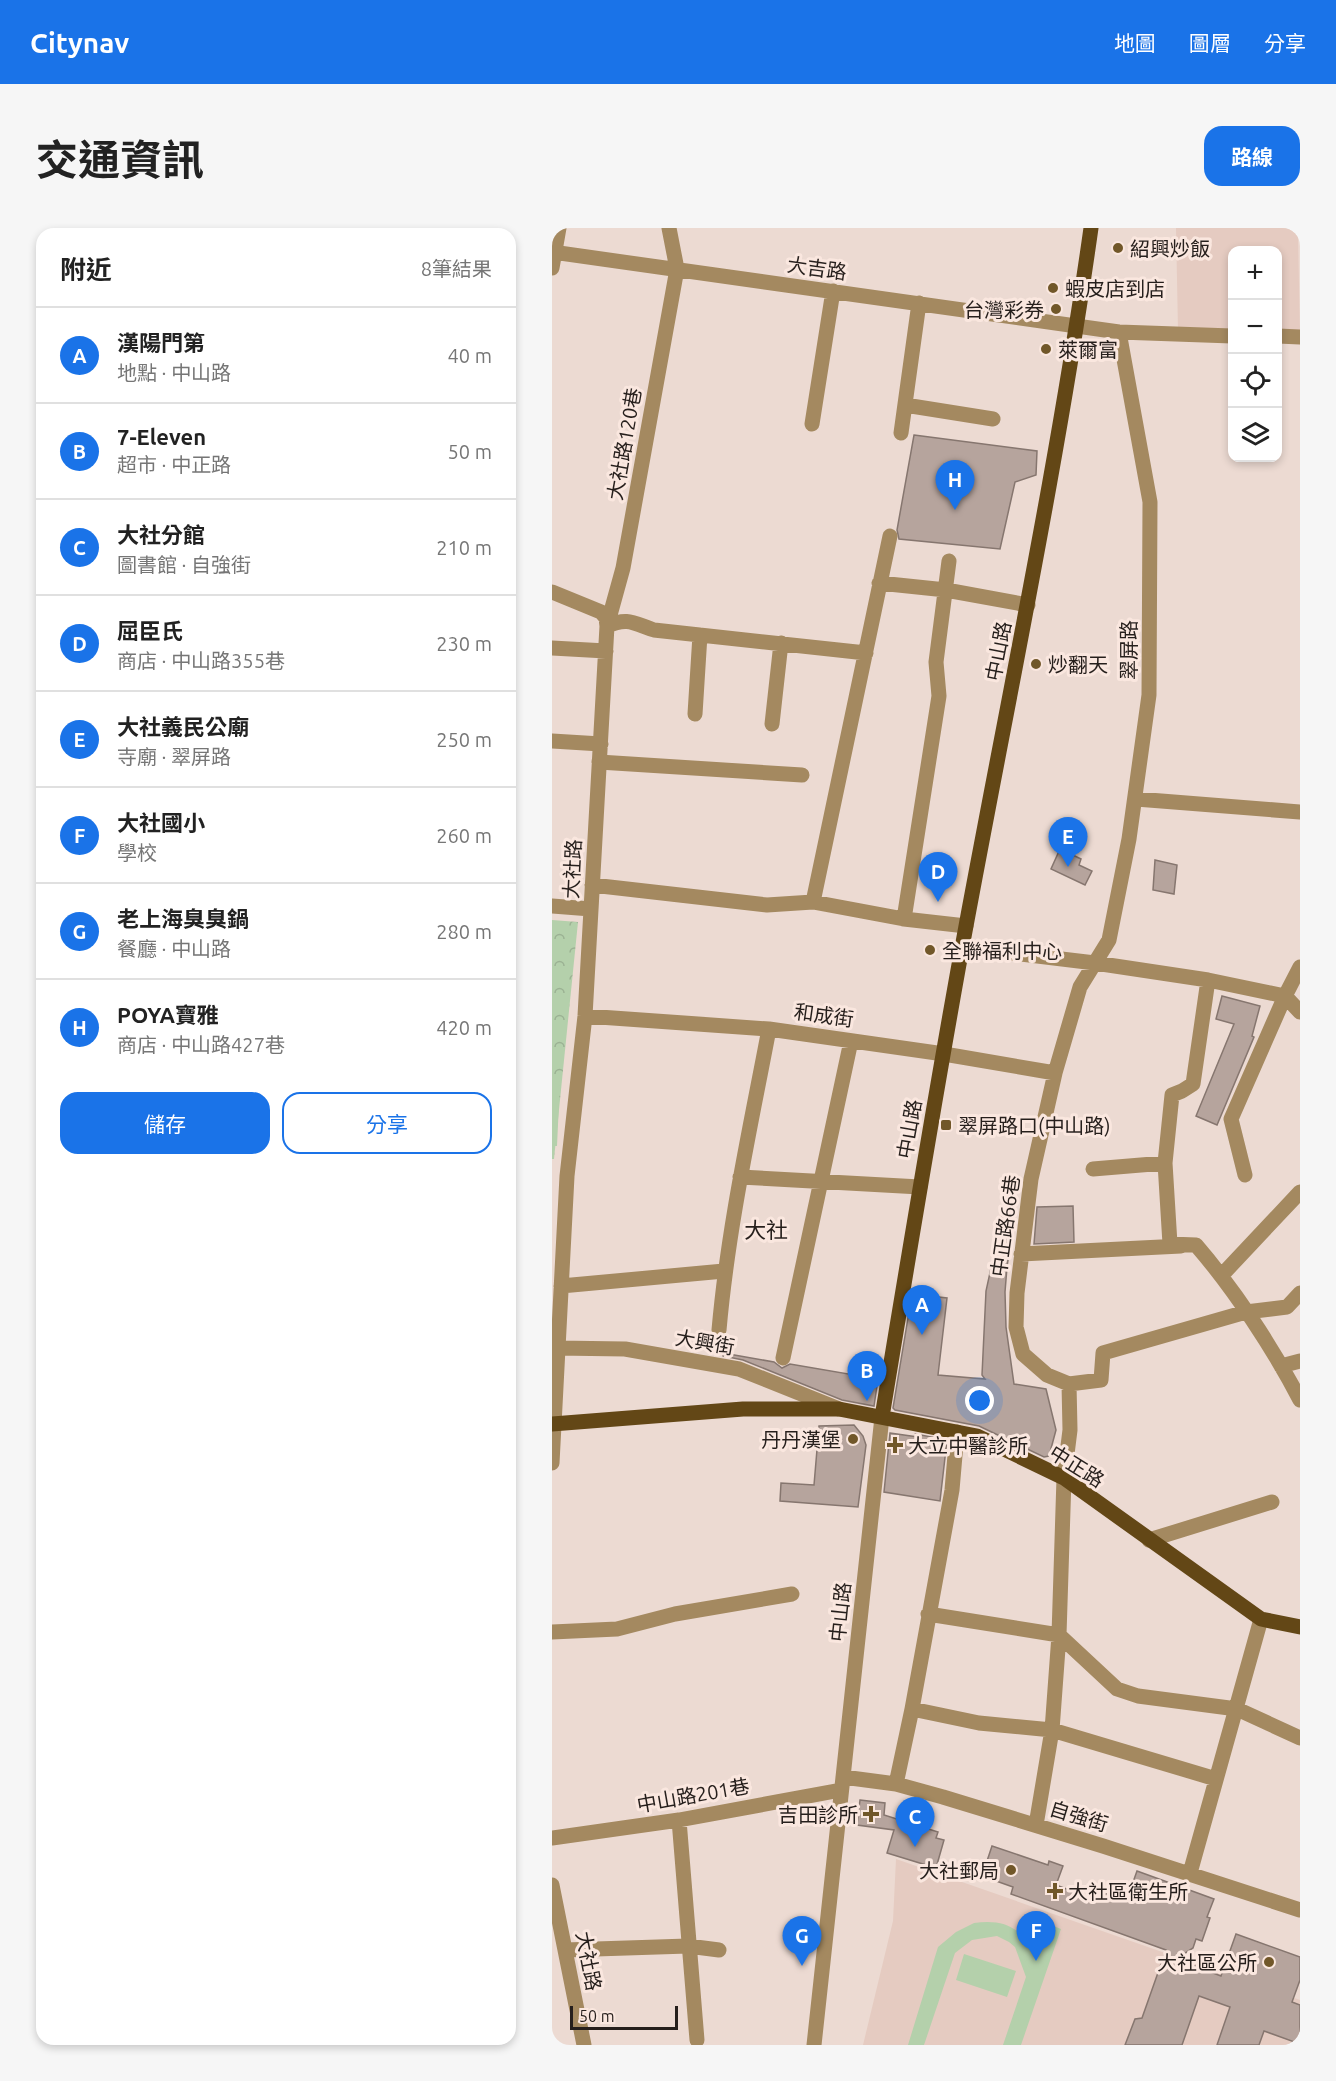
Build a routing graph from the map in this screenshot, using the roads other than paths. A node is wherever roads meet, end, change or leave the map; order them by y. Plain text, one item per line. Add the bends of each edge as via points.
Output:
1 (559, 228) edge
2 (669, 228) edge
3 (1091, 228) edge
4 (553, 257) edge
5 (676, 269) junction
6 (833, 291) junction
7 (919, 303) junction
8 (1077, 326) junction
9 (1119, 332) junction
10 (1228, 336) edge
11 (1282, 336) edge
12 (1300, 337) edge
13 (905, 405) junction
14 (993, 419) dead end
15 (812, 424) dead end
16 (901, 433) dead end
17 (890, 536) dead end
18 (950, 561) dead end
19 (879, 583) junction
20 (946, 590) junction
21 (552, 592) edge
22 (1028, 605) junction
23 (607, 626) junction
24 (700, 634) junction
25 (781, 643) junction
26 (552, 648) edge
27 (606, 651) junction
28 (866, 653) junction
29 (695, 714) dead end
30 (772, 724) dead end
31 (552, 741) edge
32 (601, 744) junction
33 (599, 762) junction
34 (802, 775) dead end
35 (1136, 799) junction
36 (1300, 812) edge
37 (592, 885) junction
38 (813, 902) junction
39 (552, 906) edge
40 (591, 909) junction
41 (904, 919) junction
42 (966, 926) junction
43 (962, 947) junction
44 (1095, 963) junction
45 (1300, 967) edge
46 (1208, 980) junction
47 (1285, 996) junction
48 (1300, 1012) edge
49 (585, 1016) junction
50 (769, 1029) junction
51 (851, 1041) junction
52 (944, 1054) junction
53 (1055, 1073) junction
54 (1165, 1163) junction
55 (1093, 1169) dead end
56 (560, 1175) edge
57 (1245, 1175) dead end
58 (740, 1177) junction
59 (820, 1181) junction
60 (920, 1187) junction
61 (1300, 1192) edge
62 (1196, 1245) junction
63 (1021, 1254) junction
64 (724, 1271) junction
65 (1222, 1275) junction
66 (561, 1286) junction
67 (1300, 1293) edge
68 (1246, 1312) junction
69 (719, 1330) dead end
70 (555, 1356) edge
71 (783, 1358) dead end
72 (1300, 1361) edge
73 (1281, 1366) junction
74 (1069, 1384) junction
75 (1300, 1400) edge
76 (839, 1409) junction
77 (882, 1417) junction
78 (553, 1424) edge
79 (957, 1432) junction
80 (552, 1463) edge
81 (1064, 1478) junction
82 (1272, 1502) dead end
83 (1149, 1540) junction
84 (792, 1594) dead end
85 (928, 1614) junction
86 (1261, 1619) junction
87 (1300, 1627) edge
88 (552, 1632) edge
89 (1059, 1635) junction
90 (912, 1709) junction
91 (1237, 1709) junction
92 (1052, 1730) junction
93 (1300, 1738) edge
94 (1216, 1779) junction
95 (842, 1784) junction
96 (896, 1784) junction
97 (679, 1820) junction
98 (1036, 1825) junction
99 (552, 1838) edge
100 (1190, 1873) junction
101 (552, 1885) edge
102 (1300, 1910) edge
103 (688, 1946) junction
104 (565, 1950) junction
105 (718, 1950) dead end
106 (697, 2040) dead end
107 (584, 2045) edge
108 (814, 2045) edge

1 - 4 street
2 - 5 street, 大社路120巷
3 - 8 main road, 中山路
4 - 5 street, 大吉路
5 - 6 street, 大吉路
5 - 23 street, 大社路120巷 via 623,568
6 - 7 street, 大吉路
6 - 15 street
7 - 8 street, 大吉路
7 - 13 street
8 - 9 street, 大吉路
8 - 22 main road, 中山路
9 - 10 street, 大吉路
9 - 35 street, 翠屏路 via 1150,502 1149,695
11 - 12 street
13 - 14 street
13 - 16 street
17 - 19 street
18 - 20 street
19 - 20 street
19 - 28 street
20 - 22 street
20 - 41 street via 936,662 939,696
21 - 23 street via 601,612
22 - 42 main road, 中山路
23 - 24 street via 621,620 654,630
23 - 27 street, 大社路
24 - 25 street
24 - 29 street
25 - 28 street
25 - 30 street
26 - 27 street
27 - 32 street, 大社路
28 - 38 street
31 - 32 street
32 - 33 street, 大社路
33 - 34 street
33 - 37 street, 大社路
35 - 36 street
35 - 44 street, 翠屏路 via 1109,940
37 - 38 street via 767,905
37 - 40 street, 大社路
38 - 41 street
39 - 40 street
40 - 49 street, 大社路
41 - 42 street
42 - 43 main road, 中山路
43 - 44 street
43 - 52 main road, 中山路
44 - 46 street
44 - 53 street, 中正路66巷 via 1080,987
45 - 47 street
46 - 47 street
46 - 54 street via 1193,1084 1172,1095
47 - 48 street
47 - 57 street via 1232,1119
49 - 50 street, 和成街
49 - 56 street, 大社路
50 - 51 street, 和成街
50 - 58 street
51 - 52 street, 和成街
51 - 59 street
52 - 53 street, 和成街
52 - 60 main road, 中山路
53 - 63 street, 中正路66巷 via 1031,1179
54 - 55 street
54 - 62 street via 1170,1244
56 - 66 street, 大社路
58 - 59 street
58 - 64 street
59 - 60 street
59 - 71 street
60 - 77 main road, 中山路
61 - 65 street
62 - 63 street
62 - 65 street
63 - 74 street, 中正路66巷 via 1016,1327 1023,1354 1047,1375
64 - 66 street
64 - 69 street
65 - 68 street
66 - 70 street, 大社路
67 - 68 street via 1287,1307
68 - 73 street
68 - 74 street via 1102,1353 1101,1380
70 - 76 street, 大興街 via 625,1349 739,1369
70 - 78 street, 大社路
72 - 73 street
73 - 75 street
74 - 81 street via 1070,1430
76 - 77 main road, 中正路
76 - 78 main road, 中正路 via 743,1409
77 - 79 main road, 中正路
77 - 95 street, 中山路
78 - 80 street, 大社路
79 - 81 main road, 中正路 via 977,1436
79 - 85 street via 952,1490
81 - 83 main road, 中正路
81 - 89 street
82 - 83 street
83 - 86 main road, 中正路
84 - 88 street via 675,1614 617,1629
85 - 89 street
85 - 90 street
86 - 87 main road, 中正路
86 - 91 street
89 - 91 street via 1117,1689 1138,1696
89 - 92 street
90 - 92 street via 979,1723
90 - 96 street
91 - 93 street
91 - 94 street
92 - 94 street
92 - 98 street
94 - 100 street
95 - 96 street, 自強街
95 - 97 street, 中山路201巷
95 - 108 street, 中山路
96 - 98 street, 自強街
97 - 99 street, 中山路201巷
97 - 103 street
98 - 100 street, 自強街
100 - 102 street, 自強街
101 - 104 street, 大社路
103 - 104 street
103 - 105 street
103 - 106 street
104 - 107 street, 大社路

